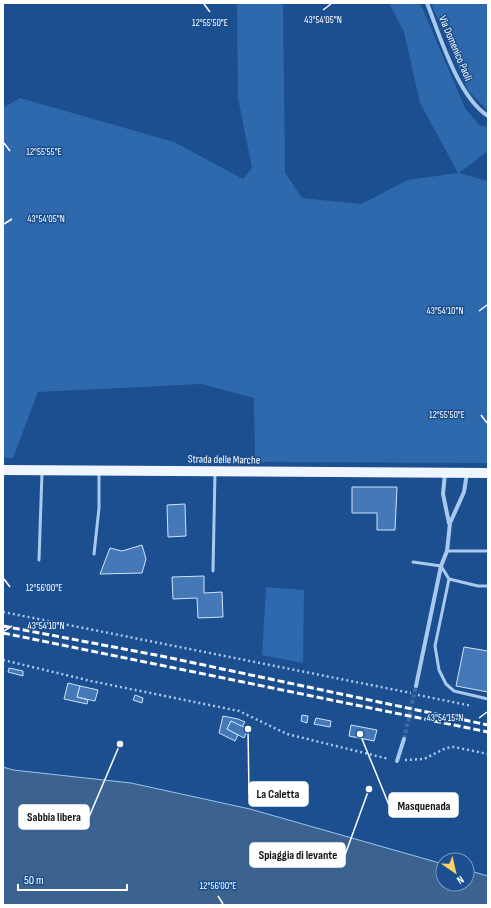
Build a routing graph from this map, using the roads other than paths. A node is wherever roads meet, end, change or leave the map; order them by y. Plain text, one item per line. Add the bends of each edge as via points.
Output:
1 (427, 3) edge
2 (488, 116) edge
3 (3, 470) edge
4 (42, 470) junction
5 (99, 470) junction
6 (215, 471) junction
7 (445, 473) junction
8 (467, 473) junction
9 (488, 474) edge
10 (450, 523) junction
11 (446, 551) junction
12 (488, 551) edge
13 (94, 554) dead end
14 (39, 560) dead end
15 (413, 562) dead end
16 (442, 566) junction
17 (214, 570) dead end
18 (450, 579) junction
19 (486, 586) dead end
20 (416, 686) tunnel mouth
21 (488, 699) edge
22 (404, 739) tunnel mouth
23 (397, 761) road end

1 - 2 street, Via Domenico Paoli via 465,91
3 - 4 main road, Strada delle Marche
4 - 5 main road, Strada delle Marche
4 - 14 lane
5 - 6 main road, Strada delle Marche
5 - 13 lane via 99,508
6 - 7 main road, Strada delle Marche
6 - 17 lane
7 - 8 main road, Strada delle Marche
7 - 10 street via 443,494
8 - 9 main road, Strada delle Marche
8 - 10 street via 464,492
10 - 11 street
11 - 12 lane
11 - 16 street
15 - 16 lane
16 - 18 lane
16 - 20 street
18 - 19 lane
18 - 21 lane via 435,646 439,670 446,684 454,691
22 - 23 street

